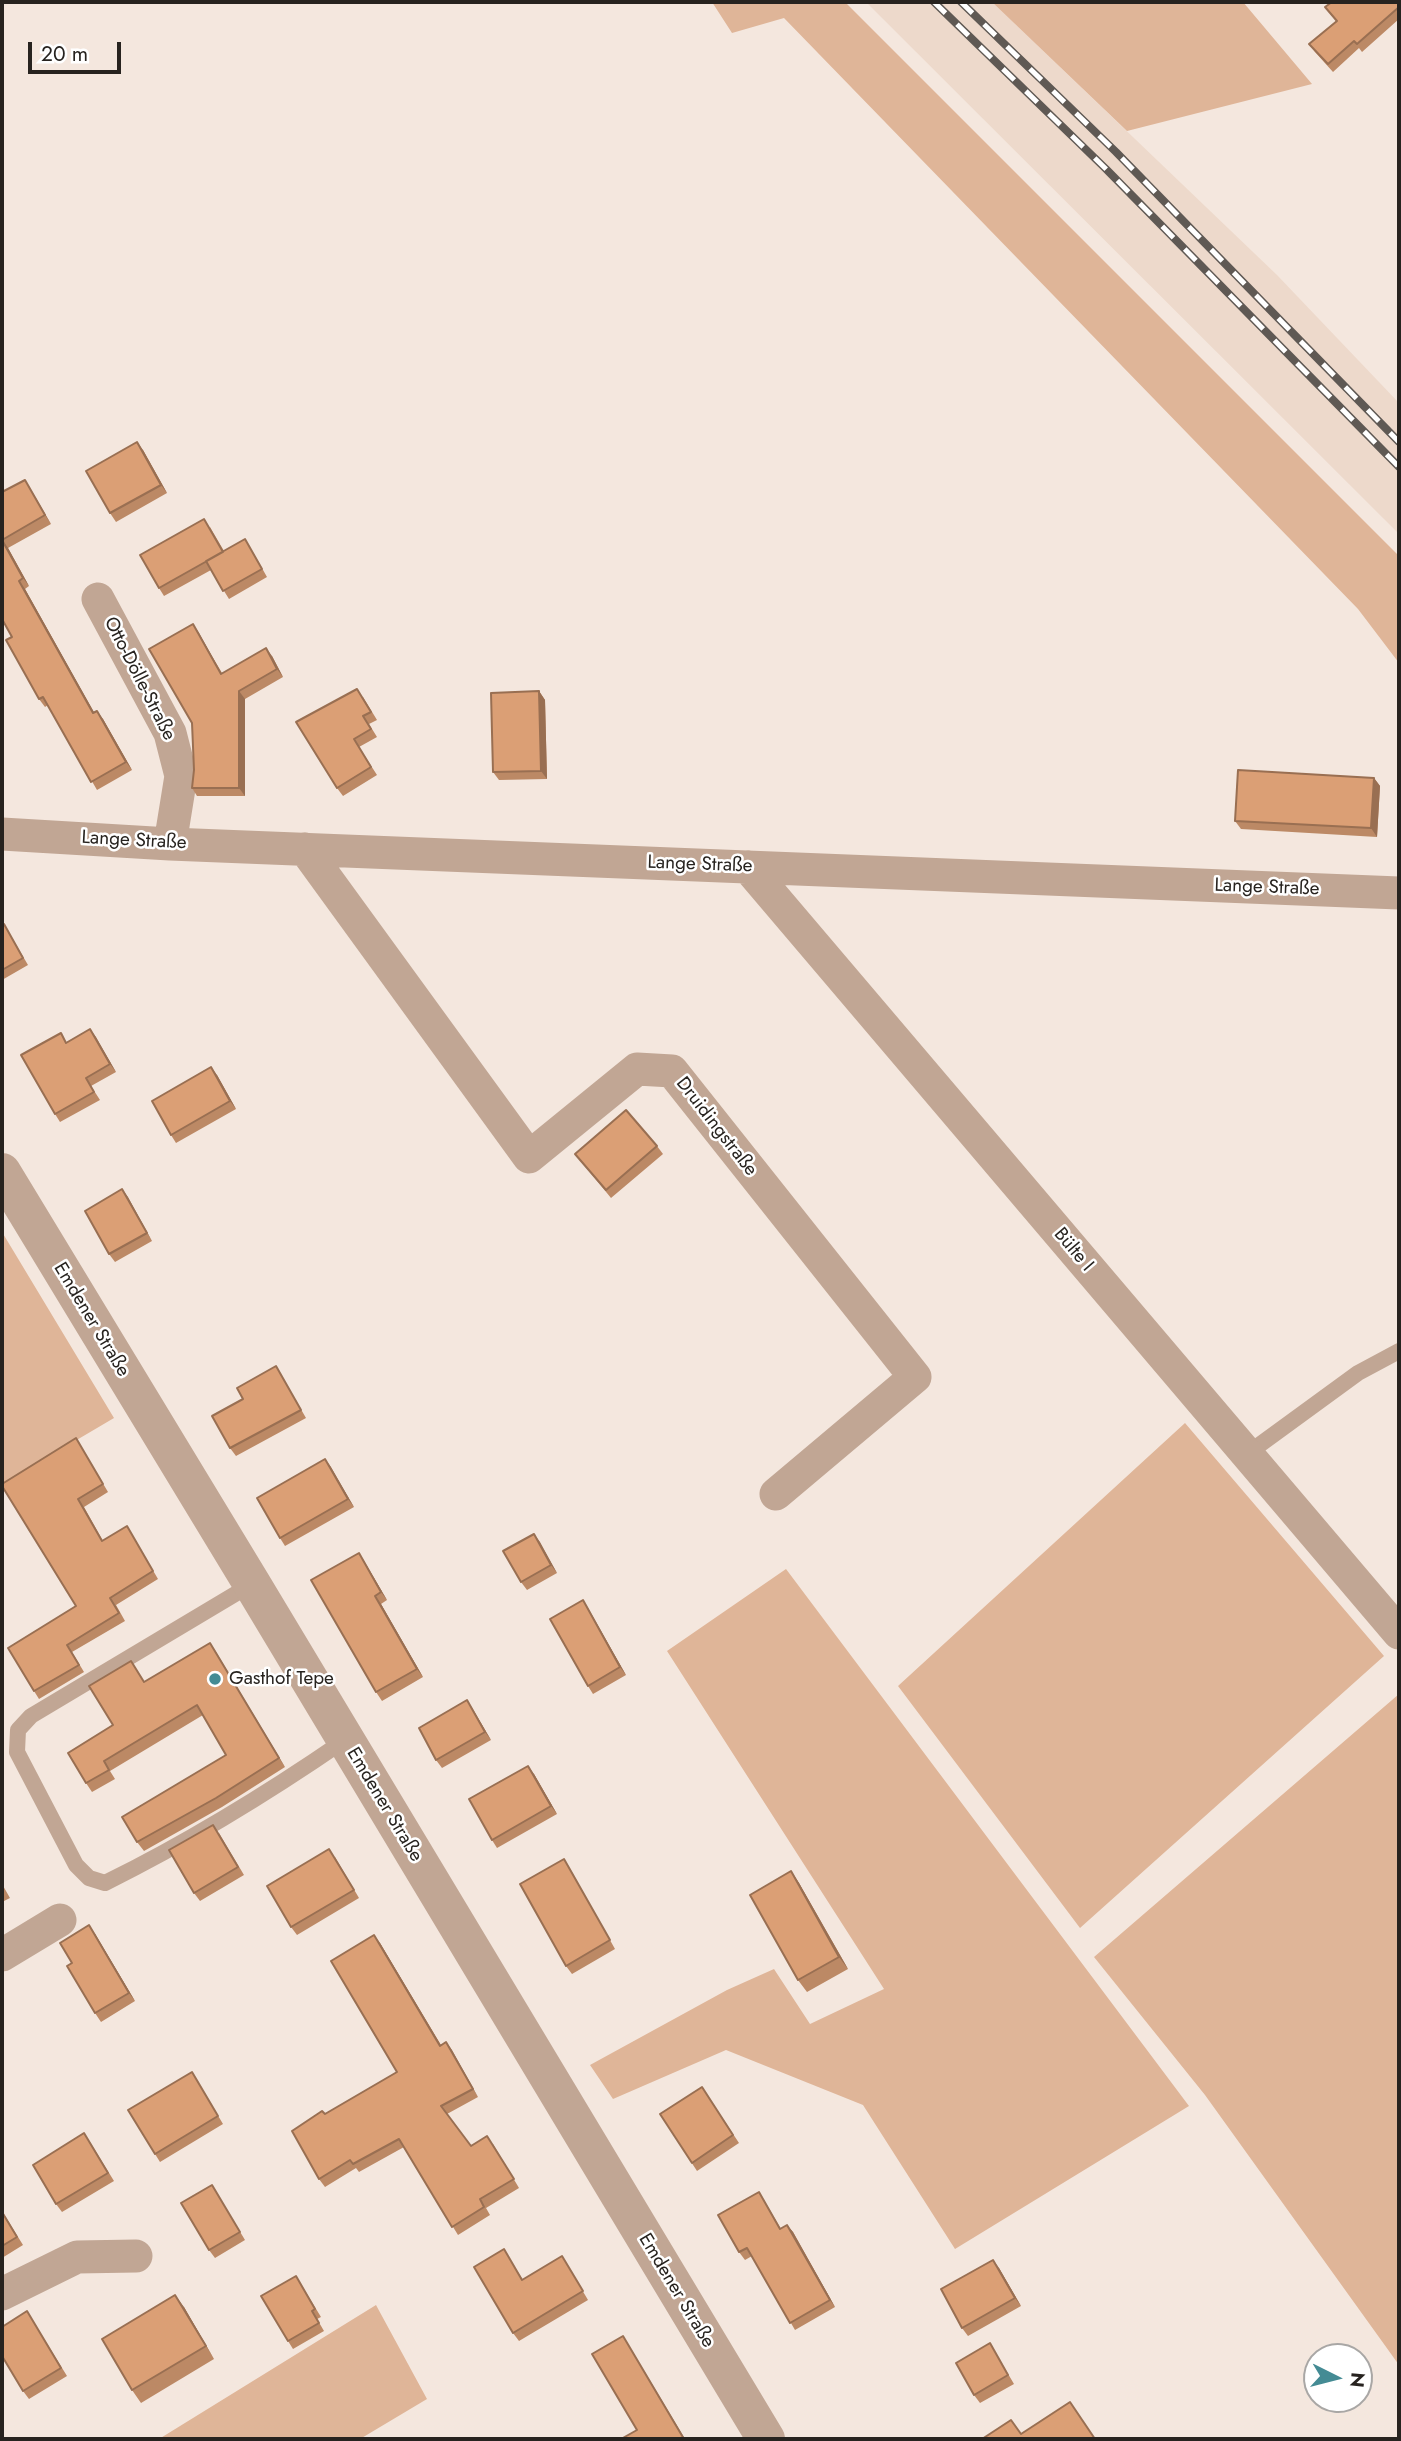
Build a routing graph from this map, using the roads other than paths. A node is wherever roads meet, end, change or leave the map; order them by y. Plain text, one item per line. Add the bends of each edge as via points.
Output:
1 (98, 599) dead end
2 (2, 834) edge
3 (170, 844) junction
4 (304, 849) junction
5 (748, 867) junction
6 (1399, 893) edge
7 (2, 1172) edge
8 (1399, 1351) edge
9 (1247, 1454) junction
10 (776, 1494) dead end
11 (253, 1584) junction
12 (1399, 1633) edge
13 (345, 1741) junction
14 (60, 1920) dead end
15 (2, 1955) edge
16 (136, 2256) dead end
17 (2, 2294) edge
18 (765, 2439) edge

1 - 3 street, Otto-Dölle-Straße via 170,733 181,776
2 - 3 street, Lange Straße
3 - 4 street, Lange Straße
4 - 5 street, Lange Straße
4 - 10 street, Druidingstraße via 529,1157 637,1069 672,1071 915,1377
5 - 6 street, Lange Straße
5 - 9 street, Bülte I
7 - 11 street, Emdener Straße
8 - 9 lane via 1358,1373
9 - 12 street, Bülte I
11 - 13 street, Emdener Straße
11 - 13 lane via 31,1716 18,1730 17,1752 76,1865 89,1878 105,1883 296,1775
13 - 18 street, Emdener Straße
14 - 15 street
16 - 17 street via 77,2257

